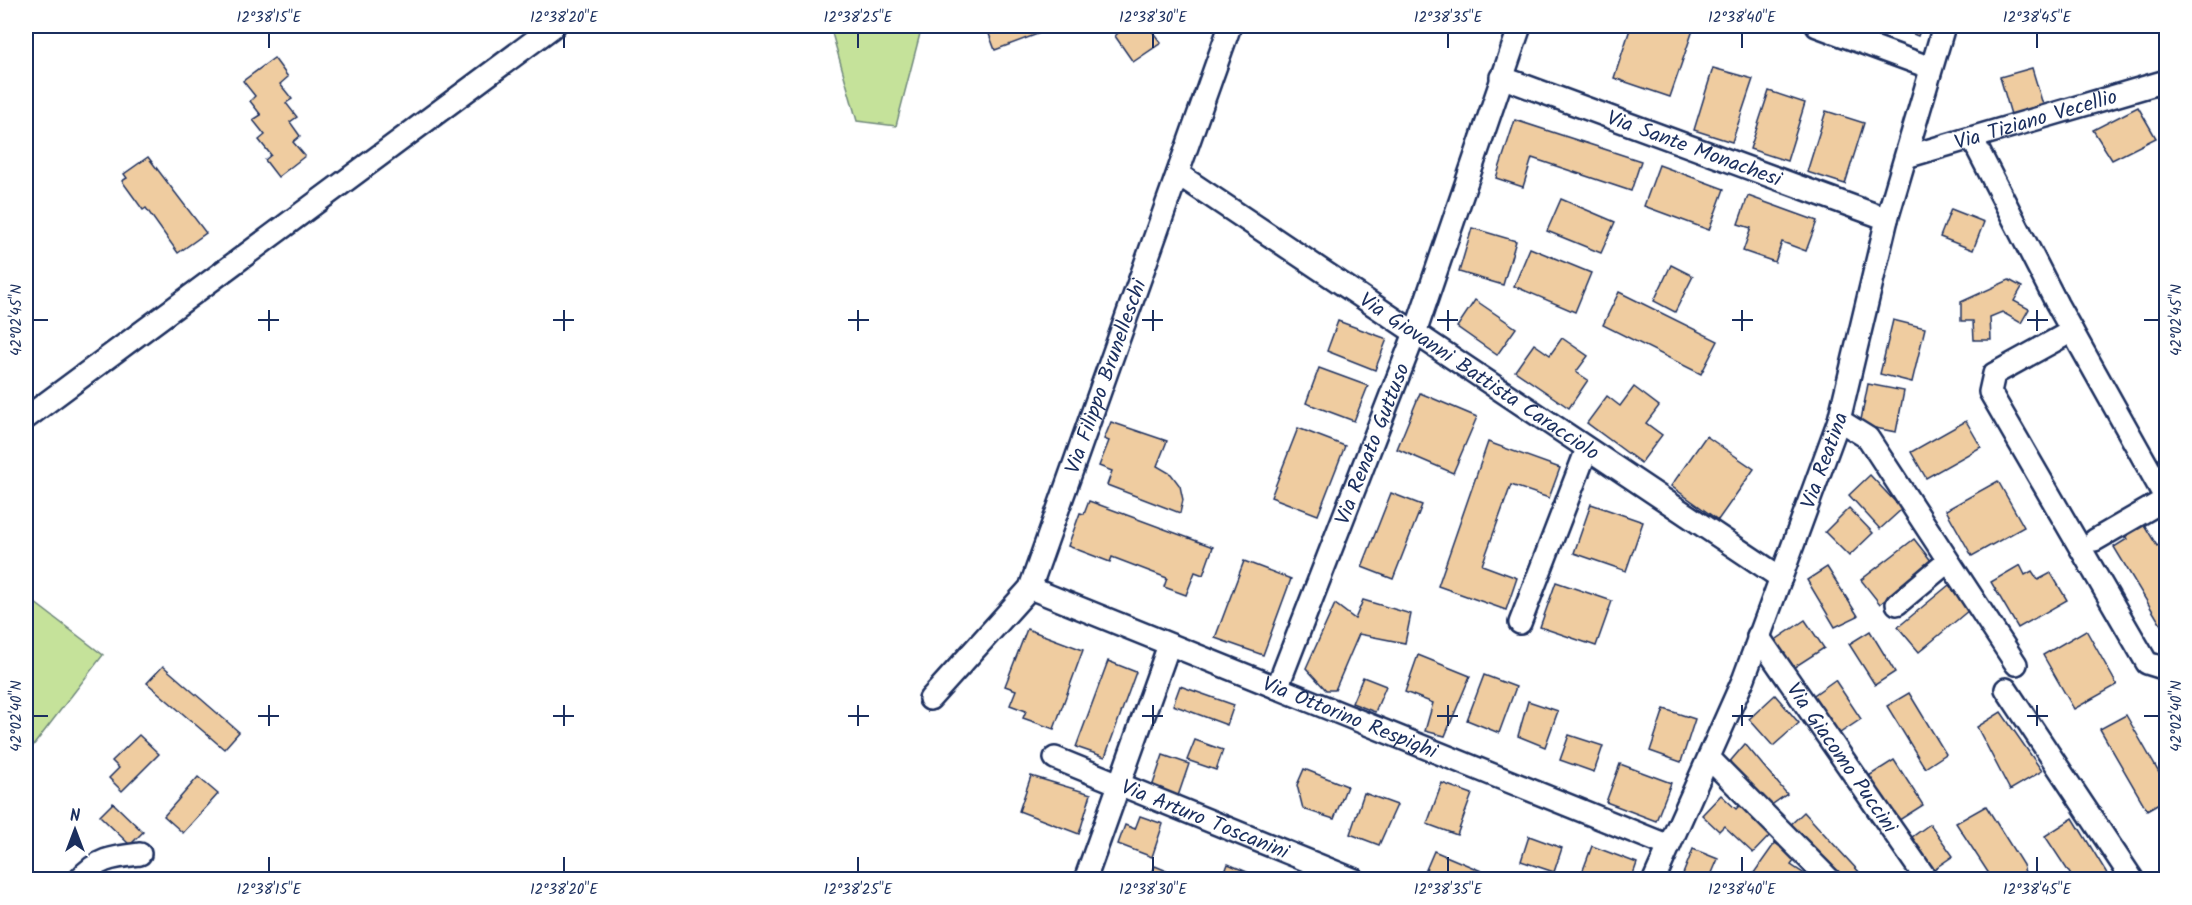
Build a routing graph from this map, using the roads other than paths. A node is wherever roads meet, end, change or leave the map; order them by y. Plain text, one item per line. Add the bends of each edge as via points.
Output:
1 (554, 26) edge
2 (1230, 26) edge
3 (1520, 26) edge
4 (1817, 26) edge
5 (1944, 26) edge
6 (1931, 68) junction
7 (1501, 77) junction
8 (2166, 81) edge
9 (1972, 138) junction
10 (1906, 157) junction
11 (1179, 174) junction
12 (1887, 219) junction
13 (2072, 331) junction
14 (1415, 333) junction
15 (26, 418) edge
16 (1839, 420) junction
17 (1587, 449) junction
18 (2166, 499) edge
19 (2095, 540) dead end
20 (1947, 562) junction
21 (1781, 579) junction
22 (1030, 588) junction
23 (1897, 604) dead end
24 (1520, 624) dead end
25 (1758, 636) junction
26 (1169, 645) junction
27 (2016, 664) dead end
28 (2166, 666) edge
29 (1277, 688) junction
30 (2006, 689) dead end
31 (930, 699) dead end
32 (1054, 758) dead end
33 (1708, 758) junction
34 (1119, 784) junction
35 (1669, 846) junction
36 (141, 854) dead end
37 (79, 879) edge
38 (1085, 879) edge
39 (1355, 879) edge
40 (1654, 879) edge
41 (1830, 879) edge
42 (1927, 879) edge
43 (2133, 879) edge

1 - 15 street
2 - 11 street, Via Filippo Brunelleschi
3 - 7 street, Via Renato Guttuso
4 - 6 street
5 - 6 street, Via Reatina
6 - 10 street, Via Reatina
7 - 12 street, Via Sante Monachesi
7 - 14 street, Via Renato Guttuso
8 - 9 street, Via Tiziano Vecellio
9 - 10 street, Via Tiziano Vecellio
9 - 13 street
10 - 12 street, Via Reatina
11 - 14 street, Via Giovanni Battista Caracciolo
11 - 22 street, Via Filippo Brunelleschi
12 - 16 street, Via Reatina
13 - 18 street
13 - 28 street via 1994,374 1990,392 2147,663
14 - 17 street, Via Giovanni Battista Caracciolo
14 - 29 street, Via Renato Guttuso
16 - 20 street via 1868,438
16 - 21 street, Via Reatina
17 - 21 street, Via Giovanni Battista Caracciolo
17 - 24 street
18 - 19 street
20 - 23 street
20 - 27 street
21 - 25 street, Via Reatina
22 - 26 street, Via Ottorino Respighi
22 - 31 street, Via Filippo Brunelleschi
25 - 33 street, Via Reatina
25 - 42 street, Via Giacomo Puccini
26 - 29 street, Via Ottorino Respighi
26 - 34 street
29 - 35 street, Via Ottorino Respighi
30 - 43 street
32 - 34 street, Via Arturo Toscanini
33 - 35 street, Via Reatina
33 - 41 street
34 - 38 street
34 - 39 street, Via Arturo Toscanini
35 - 40 street, Via Reatina
36 - 37 street via 107,857 90,866

